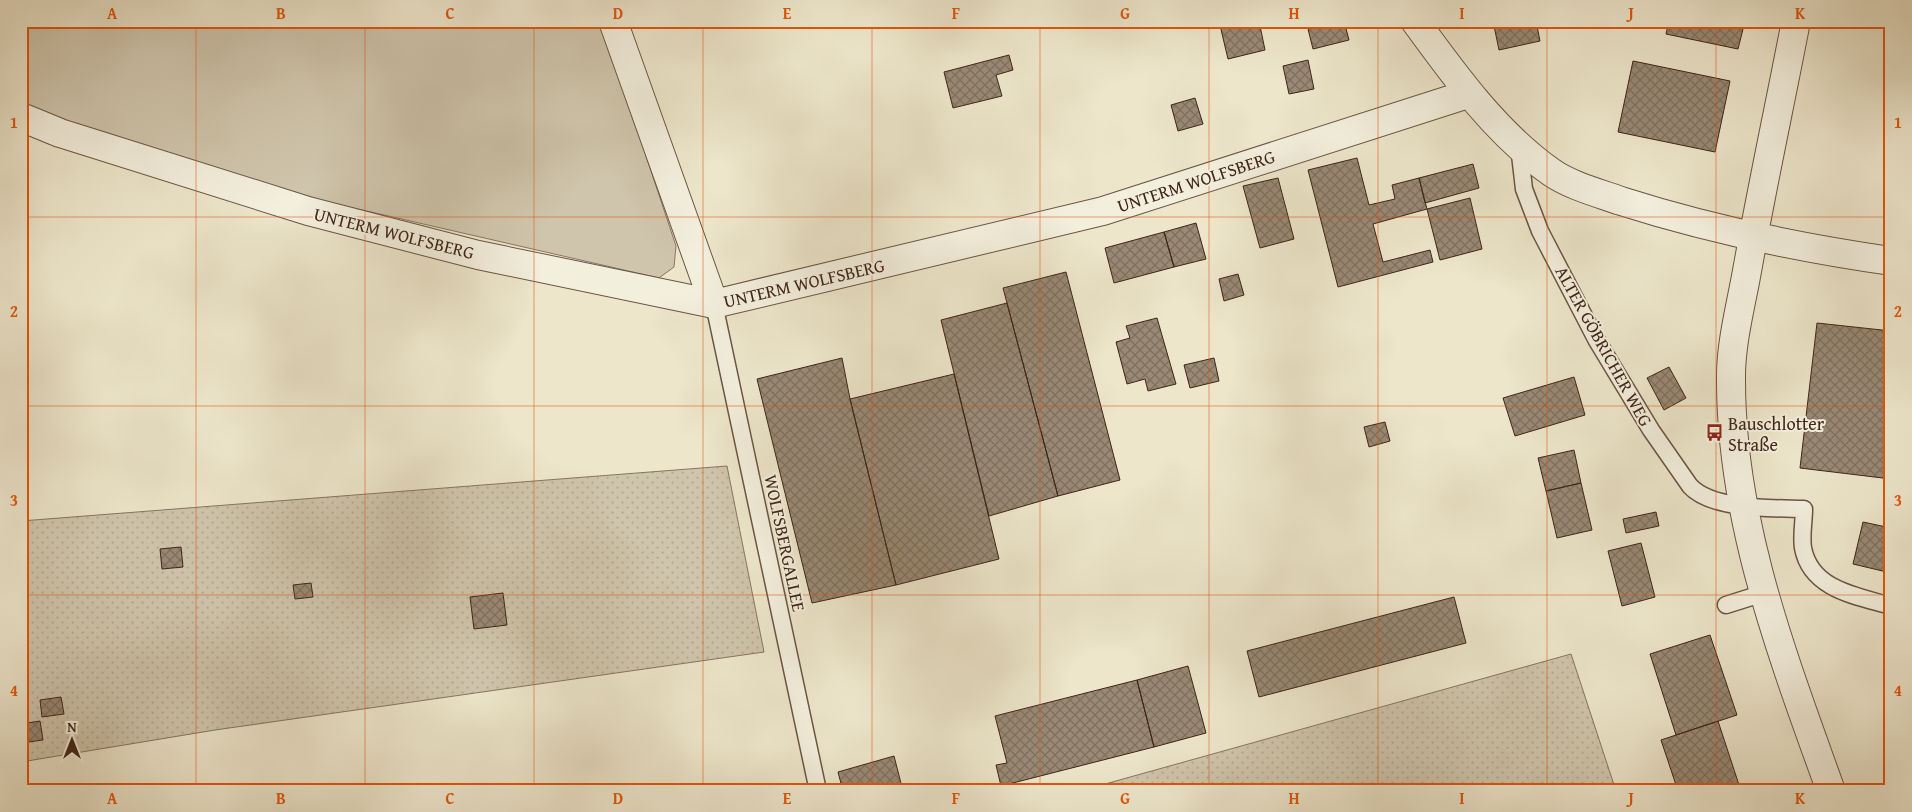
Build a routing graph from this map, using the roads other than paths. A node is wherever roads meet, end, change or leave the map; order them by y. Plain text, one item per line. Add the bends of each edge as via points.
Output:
1 (613, 21) edge
2 (1415, 21) edge
3 (1796, 21) edge
4 (1468, 94) junction
5 (21, 117) edge
6 (1518, 144) junction
7 (1754, 235) junction
8 (1891, 261) edge
9 (714, 304) junction
10 (1742, 507) junction
11 (1764, 593) junction
12 (1726, 604) dead end
13 (1891, 606) edge
14 (818, 791) edge
15 (1831, 791) edge

1 - 9 street
2 - 4 street
3 - 7 street
4 - 6 street
4 - 9 street, UNTERM WOLFSBERG via 1103,211
5 - 9 street, UNTERM WOLFSBERG via 60,133 308,211 478,254
6 - 7 street via 1552,173 1595,192 1698,224
6 - 10 lane, ALTER GÖBRICHER WEG via 1524,189 1540,231 1596,339 1651,430 1697,494
7 - 8 street via 1821,251
7 - 10 street via 1731,375 1734,446
9 - 14 lane, WOLFSBERGALLEE
10 - 11 street
10 - 13 lane, ALTER GÖBRICHER WEG via 1804,509 1803,548 1812,570 1835,590
11 - 12 lane
11 - 15 street via 1792,684

